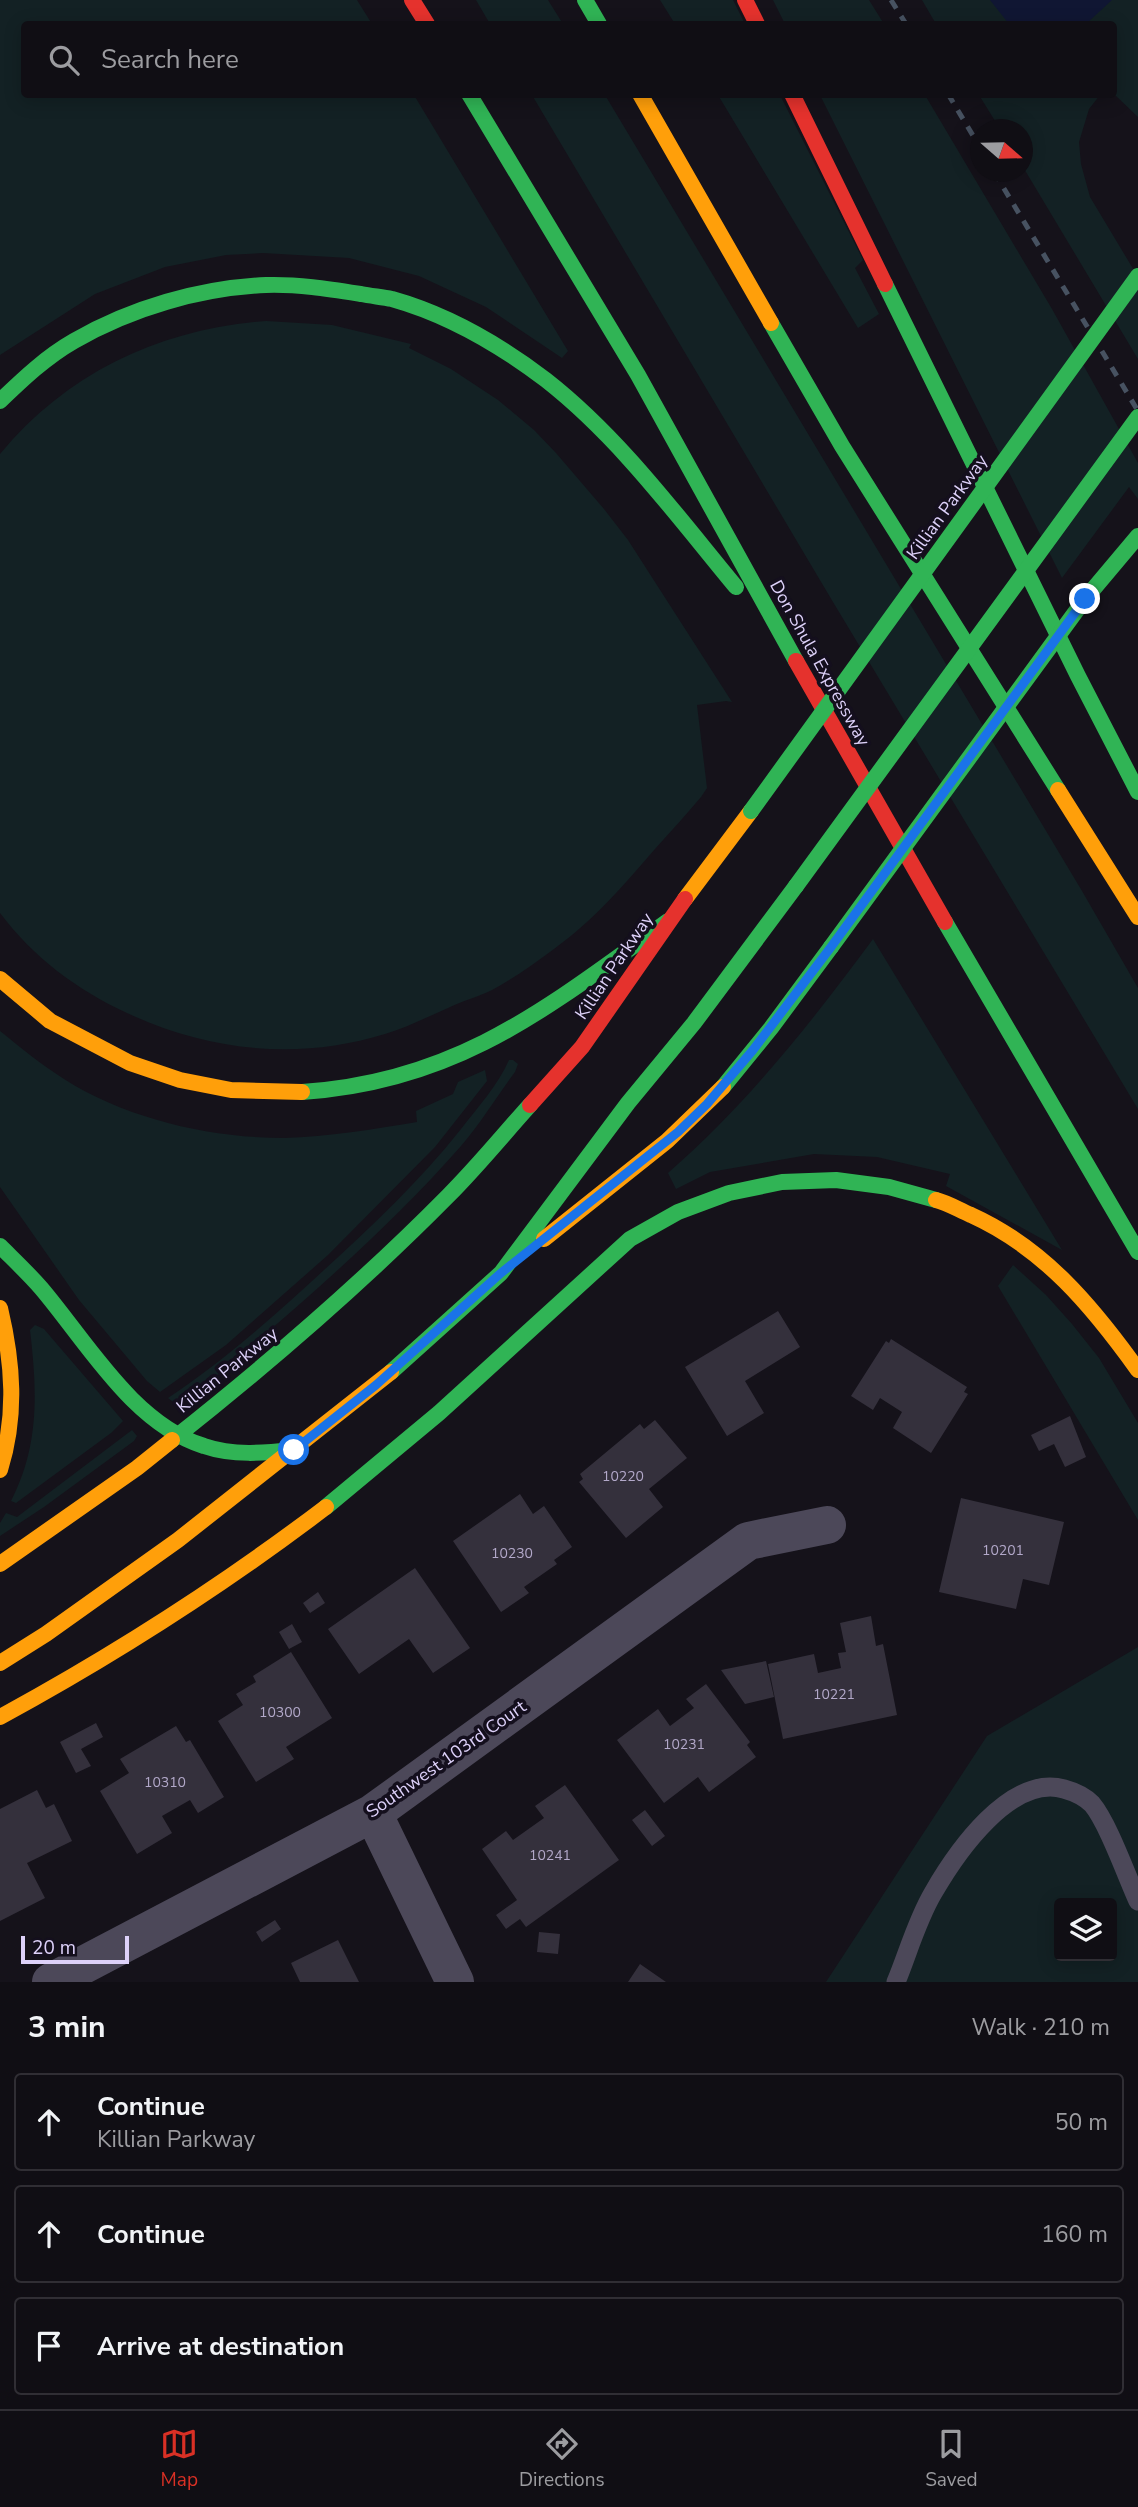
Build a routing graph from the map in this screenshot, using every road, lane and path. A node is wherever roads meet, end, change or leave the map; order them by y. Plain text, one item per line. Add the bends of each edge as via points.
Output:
1 (412, 0) edge
2 (585, 0) edge
3 (745, 0) edge
4 (425, 21) edge
5 (597, 21) edge
6 (756, 21) edge
7 (471, 98) edge
8 (642, 98) edge
9 (794, 98) edge
10 (1138, 276) edge
11 (0, 401) edge
12 (1138, 417) edge
13 (1138, 536) edge
14 (789, 649) junction
15 (1138, 792) edge
16 (1138, 917) edge
17 (668, 921) junction
18 (0, 979) edge
19 (0, 1246) edge
20 (1138, 1252) edge
21 (501, 1273) junction
22 (0, 1308) edge
23 (1138, 1370) edge
24 (178, 1435) junction
25 (294, 1450) junction
26 (0, 1470) edge
27 (827, 1525) dead end
28 (0, 1564) edge
29 (0, 1663) edge
30 (0, 1717) edge
31 (373, 1813) junction
32 (1138, 1901) edge
33 (51, 1982) edge
34 (455, 1982) edge
35 (896, 1982) edge

1 - 4 main road
2 - 5 main road
3 - 6 main road
7 - 14 main road, Don Shula Expressway via 638,375
8 - 16 main road via 842,446
9 - 15 main road
10 - 17 main road, Killian Parkway, bridge
11 - 14 main road via 74,341 137,312 201,294 266,285 332,289 396,300 461,326 516,358 568,399 616,446
12 - 21 main road, bridge via 796,886
13 - 21 main road, bridge via 1085,599 831,947 707,1104
14 - 20 main road, Don Shula Expressway
17 - 18 main road via 544,1009 488,1042 419,1072 355,1089 289,1095 223,1090 159,1075 103,1052 41,1016
17 - 24 main road, Killian Parkway via 582,1047 450,1195 314,1322
19 - 24 main road via 135,1400
21 - 25 main road via 376,1385
22 - 26 main road via 13,1380 12,1420
23 - 30 main road via 1103,1321 1038,1255 951,1205 891,1186 827,1180 742,1188 652,1223 478,1379 297,1531 169,1619
24 - 25 main road via 215,1450
24 - 28 main road, Killian Parkway
25 - 29 main road via 178,1540
27 - 31 street, Southwest 103rd Court via 748,1541
31 - 33 street, Southwest 103rd Court
31 - 34 street
32 - 35 lane via 1093,1805 1078,1794 1038,1788 996,1812 963,1846 932,1894

